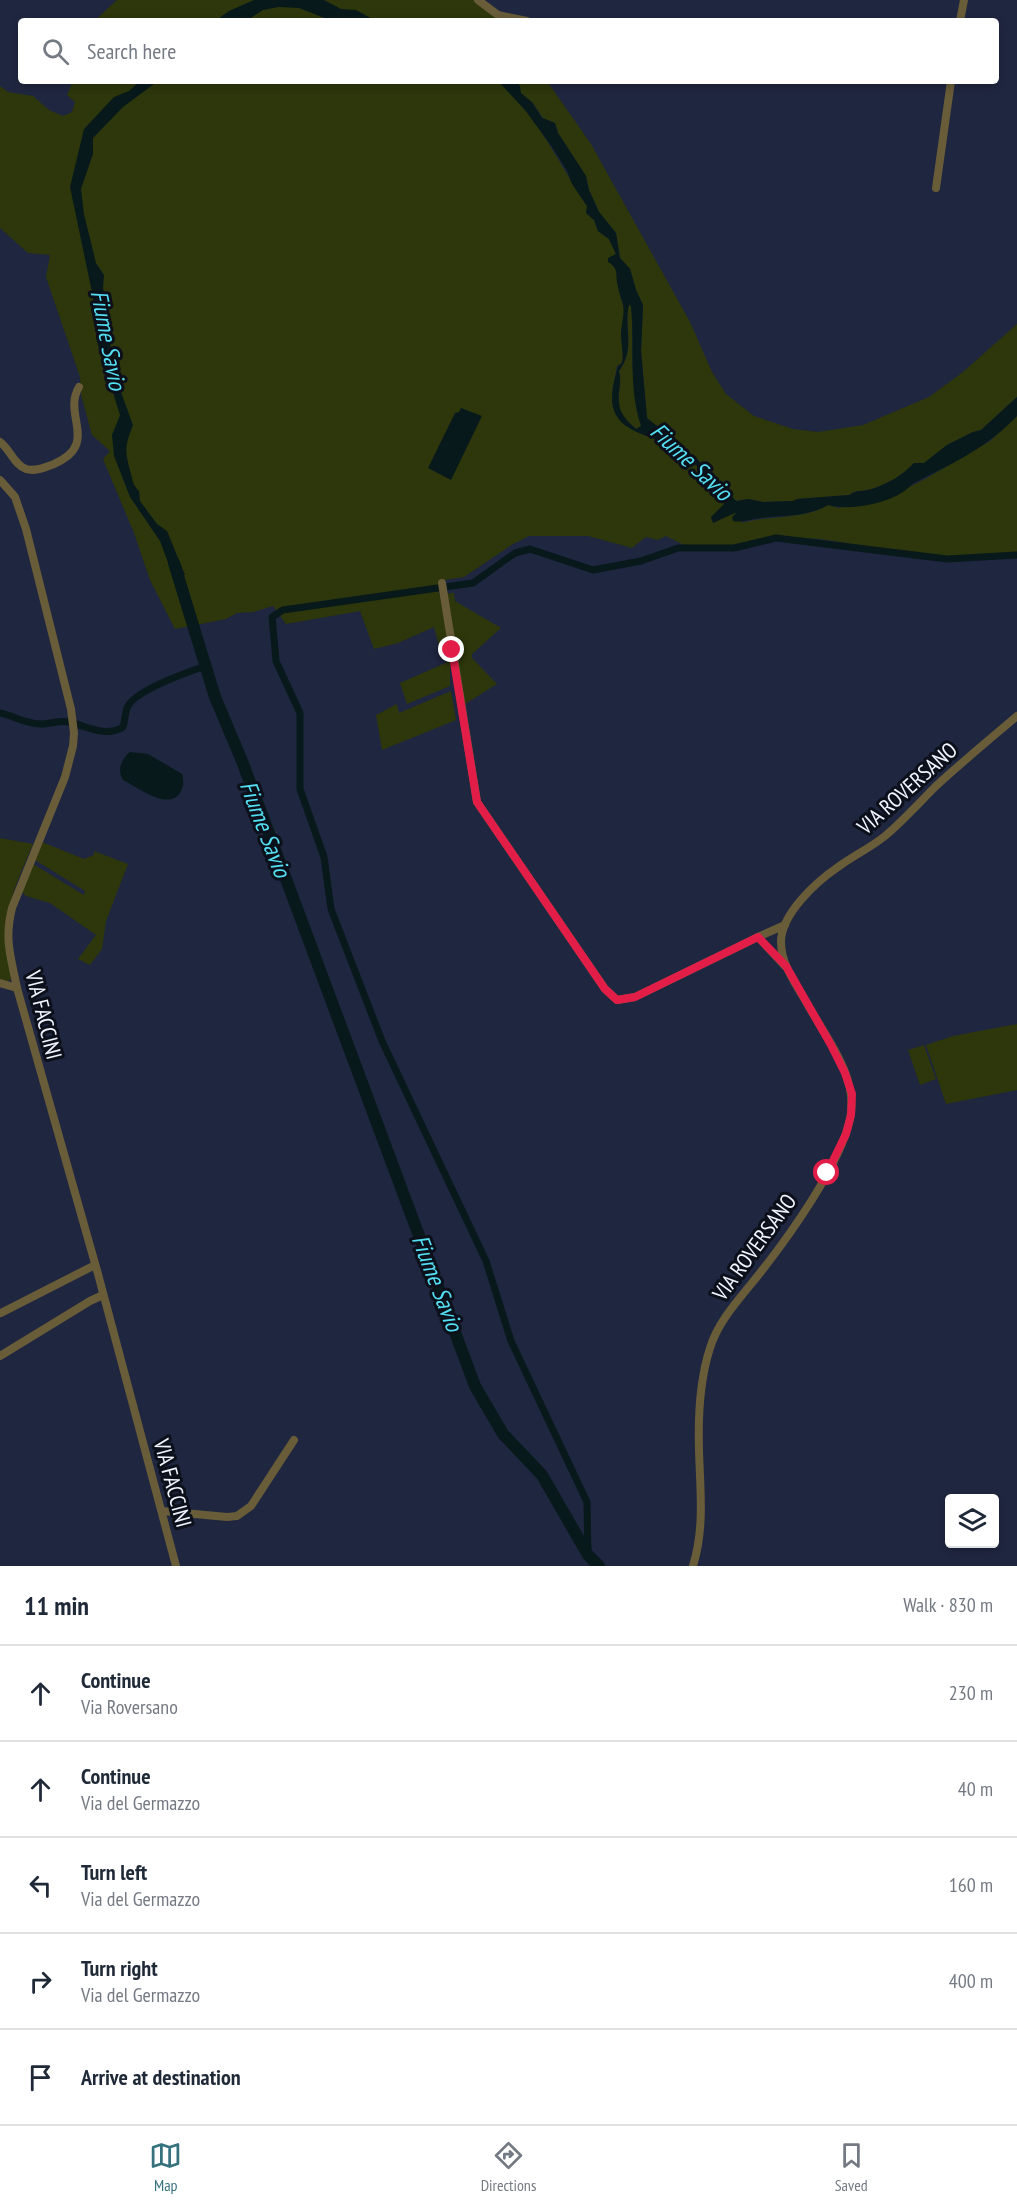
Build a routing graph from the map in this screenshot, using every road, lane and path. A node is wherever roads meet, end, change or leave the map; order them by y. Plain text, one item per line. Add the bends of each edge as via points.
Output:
1 (478, 0) edge
2 (964, 0) edge
3 (512, 18) edge
4 (961, 18) edge
5 (951, 84) edge
6 (936, 188) dead end
7 (79, 387) dead end
8 (0, 442) edge
9 (0, 480) edge
10 (442, 583) dead end
11 (1017, 716) edge
12 (785, 925) junction
13 (758, 937) junction
14 (786, 966) junction
15 (0, 983) edge
16 (17, 988) junction
17 (95, 1265) junction
18 (104, 1295) junction
19 (1, 1313) edge
20 (0, 1356) edge
21 (294, 1440) dead end
22 (162, 1511) junction
23 (176, 1566) edge
24 (693, 1566) edge

1 - 3 street via 498,15
2 - 4 street
5 - 6 street
7 - 8 street via 75,393 78,438 74,450 64,460 27,469
9 - 16 street, VIA FACCINI via 15,497 26,529 74,733 65,777 17,892 7,926
10 - 13 street via 477,802 605,989 617,1000 635,997
11 - 12 street, VIA ROVERSANO via 885,836 811,889
12 - 13 street
12 - 14 street, VIA ROVERSANO via 781,941
13 - 14 street
14 - 24 street, VIA ROVERSANO via 845,1073 852,1094 851,1115 827,1173 777,1251 717,1329 709,1350 699,1412 702,1504
15 - 16 street
16 - 17 street, VIA FACCINI
17 - 18 street, VIA FACCINI
17 - 19 street
18 - 20 street
18 - 22 street, VIA FACCINI
21 - 22 street via 244,1512 228,1517
22 - 23 street, VIA FACCINI

